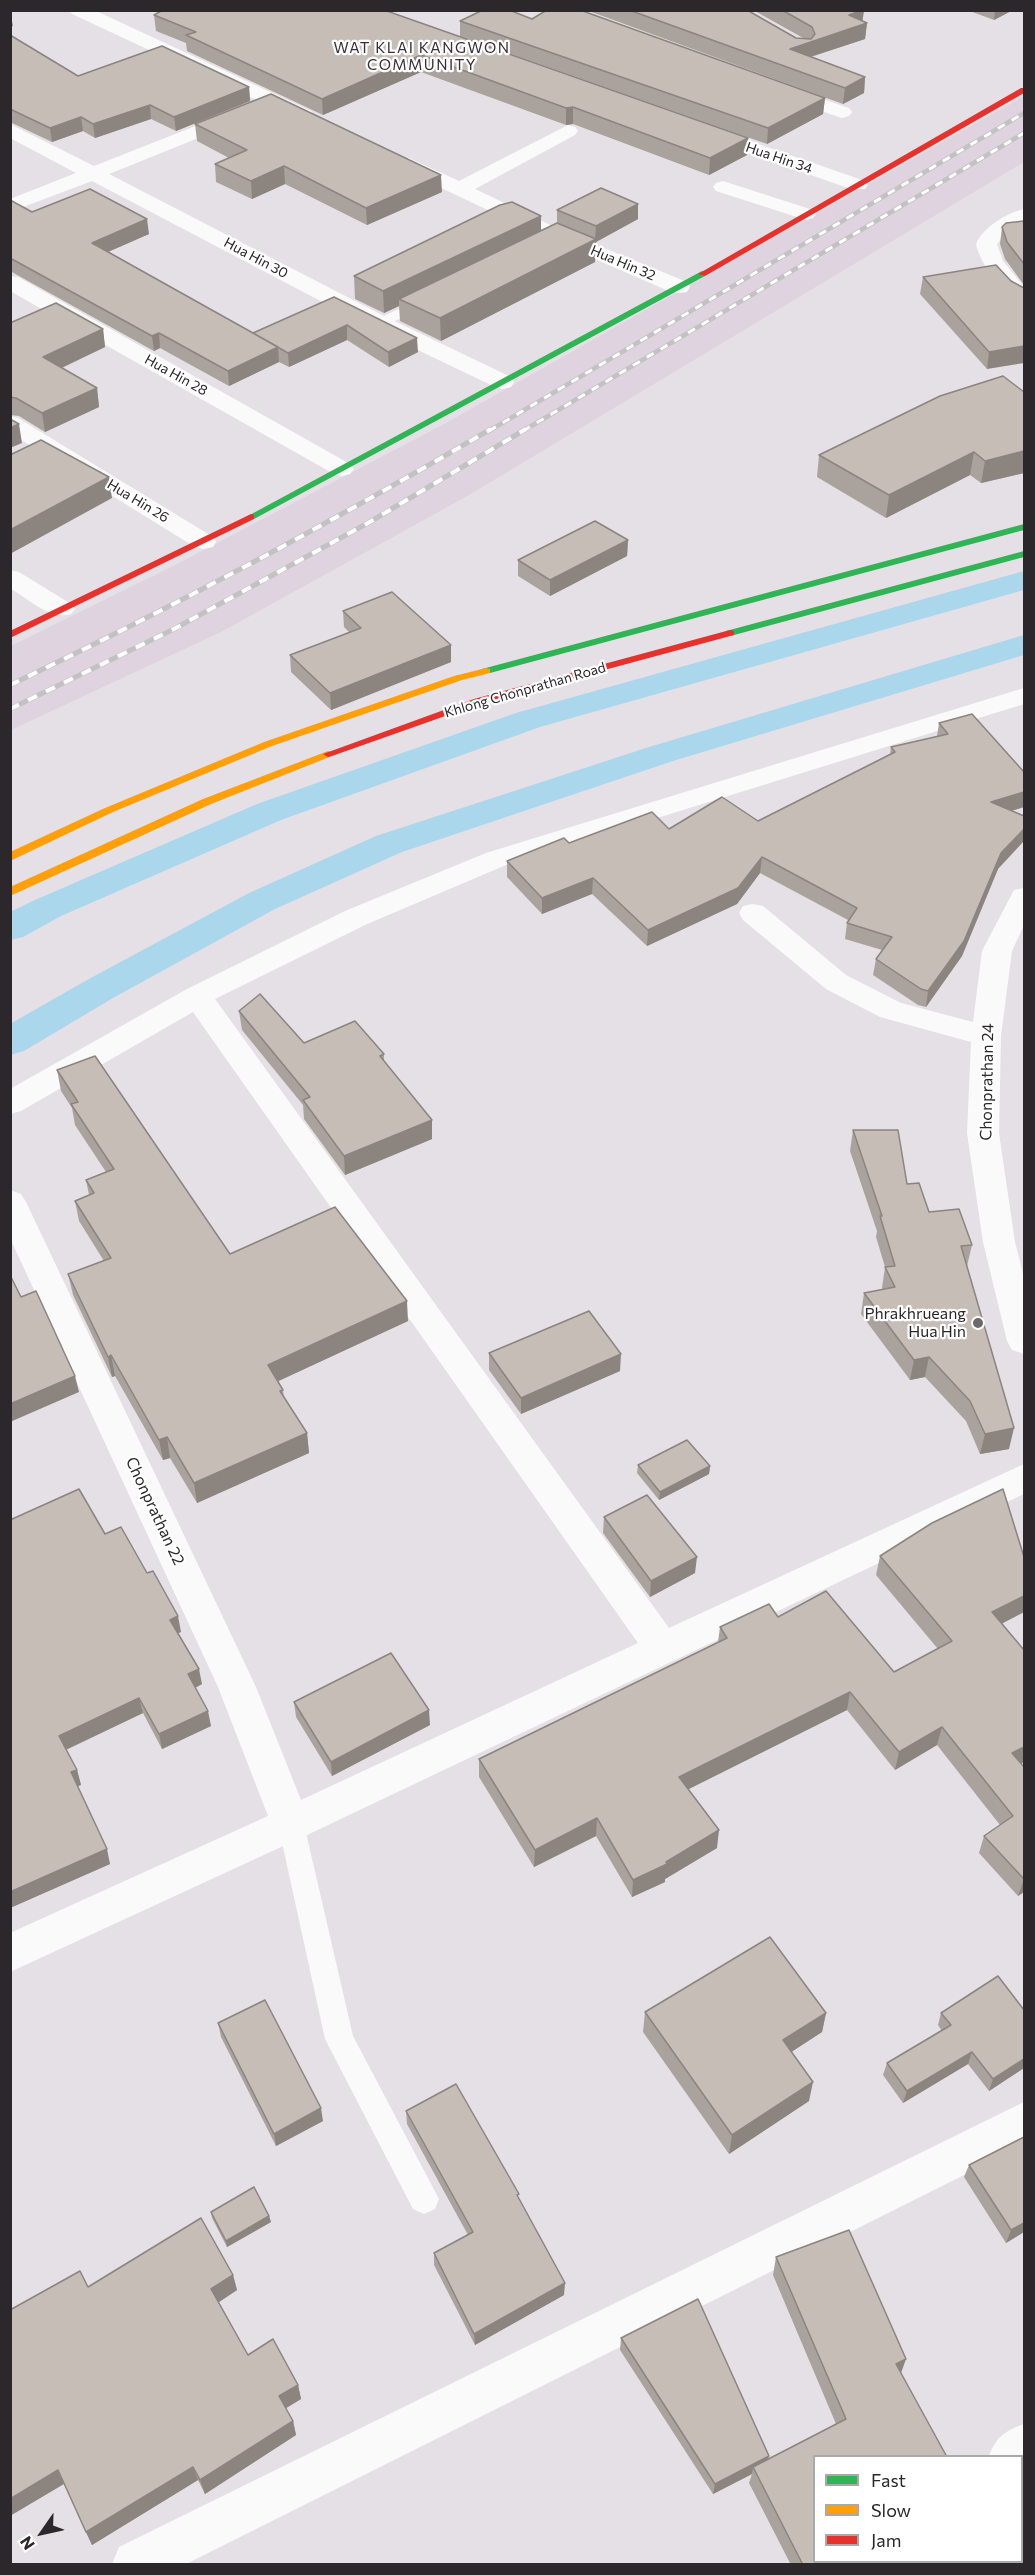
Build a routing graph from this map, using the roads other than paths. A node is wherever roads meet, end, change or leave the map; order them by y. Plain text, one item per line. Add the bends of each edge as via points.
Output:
1 (78, 10) edge
2 (765, 85) edge
3 (1024, 90) edge
4 (274, 101) junction
5 (842, 112) dead end
6 (326, 126) edge
7 (688, 126) edge
8 (10, 130) edge
9 (568, 131) dead end
10 (387, 155) edge
11 (94, 173) junction
12 (858, 185) junction
13 (723, 187) dead end
14 (459, 189) junction
15 (10, 206) edge
16 (806, 214) junction
17 (1024, 215) edge
18 (558, 236) junction
19 (537, 246) edge
20 (10, 282) edge
21 (679, 287) junction
22 (443, 292) edge
23 (1024, 299) edge
24 (380, 323) junction
25 (503, 381) junction
26 (10, 423) edge
27 (342, 469) junction
28 (1024, 527) edge
29 (204, 542) junction
30 (1024, 554) edge
31 (10, 577) edge
32 (62, 609) junction
33 (10, 634) edge
34 (1024, 696) edge
35 (10, 856) edge
36 (10, 892) edge
37 (1024, 897) edge
38 (753, 913) dead end
39 (197, 996) junction
40 (986, 1036) junction
41 (10, 1103) edge
42 (10, 1202) edge
43 (1012, 1241) edge
44 (1024, 1341) edge
45 (1024, 1478) edge
46 (663, 1649) junction
47 (291, 1824) junction
48 (10, 1953) edge
49 (1024, 2123) edge
50 (424, 2199) dead end
51 (136, 2565) edge

1 - 4 street
2 - 5 street
3 - 12 street
4 - 6 street
4 - 11 street
7 - 12 street, Hua Hin 34
8 - 11 street, Hua Hin 30
9 - 14 street
10 - 14 street, Hua Hin 32
11 - 15 street
11 - 24 street, Hua Hin 30
12 - 16 street
13 - 16 street
14 - 18 street, Hua Hin 32
16 - 21 street
17 - 23 street via 989,238 985,245 987,255
18 - 19 lane
18 - 21 street, Hua Hin 32
20 - 27 street, Hua Hin 28
21 - 25 street
22 - 24 lane
24 - 25 street, Hua Hin 30
25 - 27 street
26 - 29 street, Hua Hin 26
27 - 29 street
28 - 35 street, Khlong Chonprathan Road via 458,678 268,744
29 - 32 street
30 - 36 street, Khlong Chonprathan Road via 478,701 291,767 133,834
31 - 32 street
32 - 33 street
34 - 39 street via 496,859 354,918
37 - 40 street, Chonprathan 24 via 997,951
38 - 40 street via 836,982 891,1010
39 - 41 street
39 - 46 street
40 - 43 street, Chonprathan 24 via 983,1133
42 - 47 street, Chonprathan 22 via 237,1687
43 - 44 street, Chonprathan 24
45 - 46 street
46 - 47 street
47 - 48 street
47 - 50 lane via 339,2039
49 - 51 street

